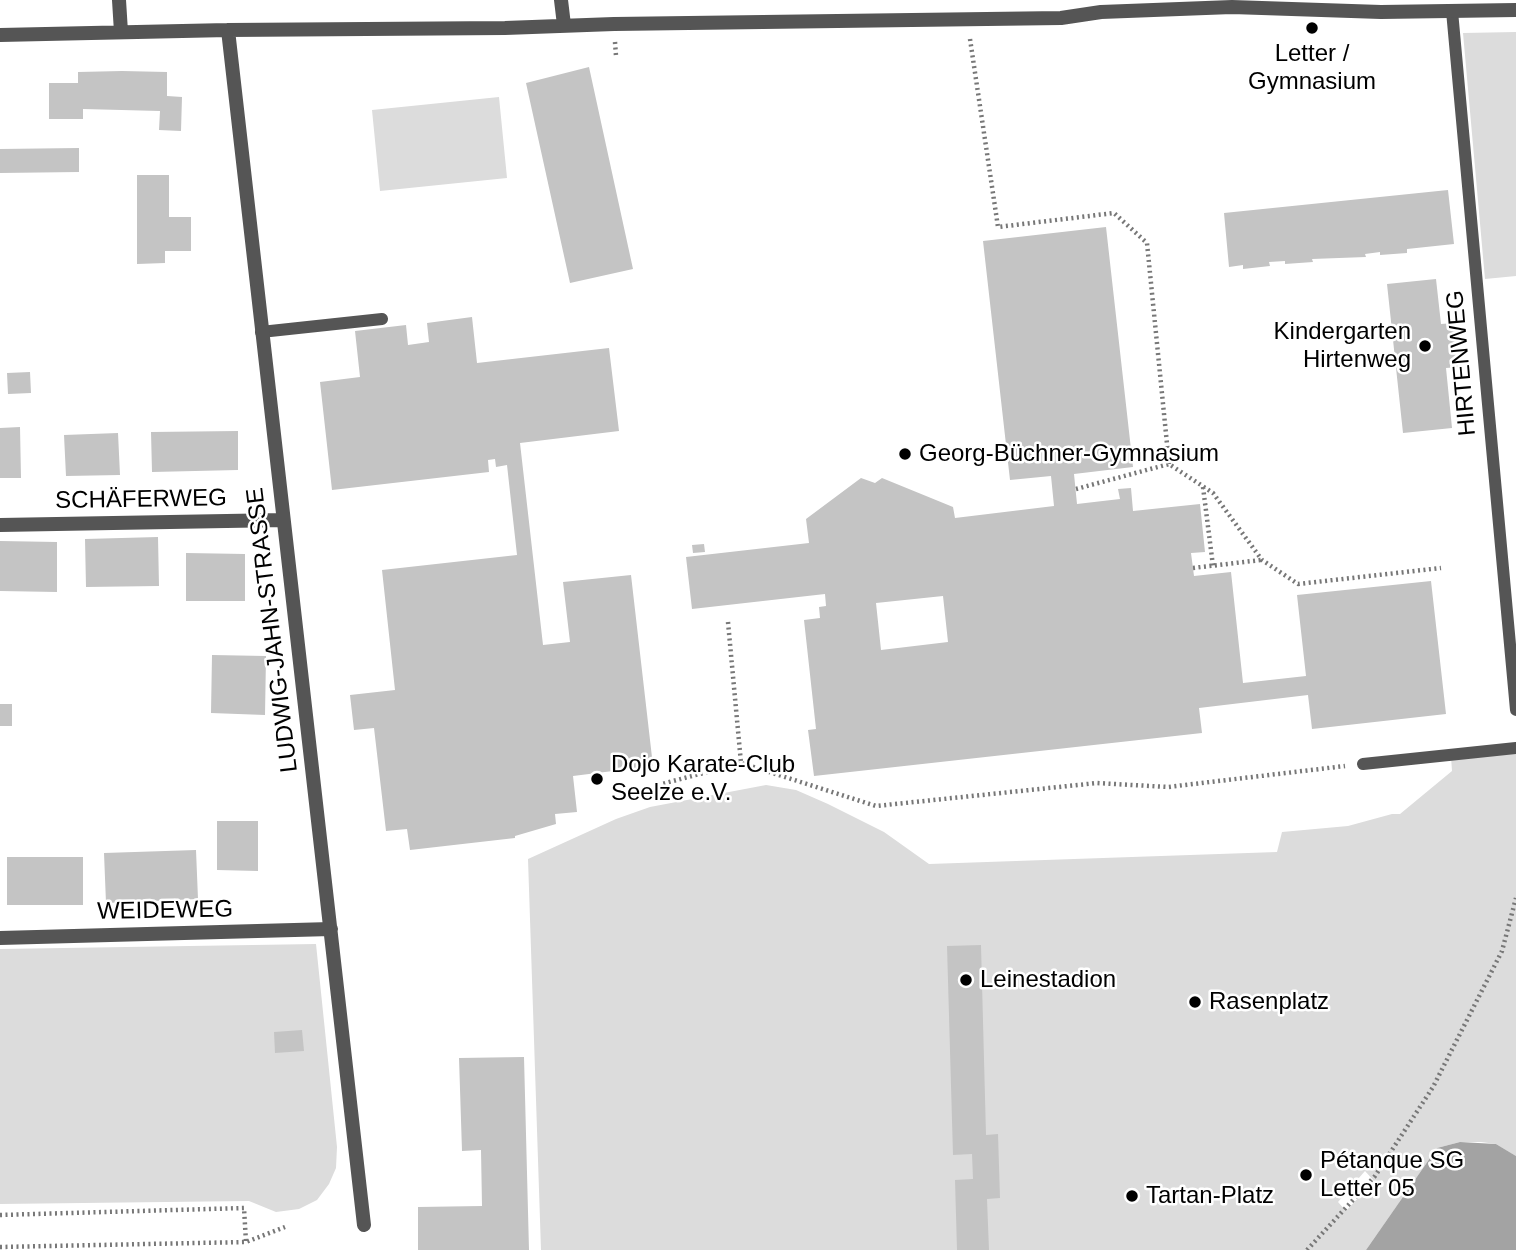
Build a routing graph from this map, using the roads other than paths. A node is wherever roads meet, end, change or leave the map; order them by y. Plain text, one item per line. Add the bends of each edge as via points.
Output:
1 (119, 0) edge
2 (561, 0) edge
3 (1231, 3) edge
4 (1516, 10) edge
5 (1452, 11) junction
6 (564, 25) junction
7 (228, 30) junction
8 (121, 32) junction
9 (0, 35) edge
10 (382, 319) dead end
11 (261, 332) junction
12 (284, 520) junction
13 (0, 524) edge
14 (1516, 710) edge
15 (1516, 748) edge
16 (1363, 764) road end
17 (331, 929) junction
18 (0, 938) edge
19 (364, 1225) dead end

1 - 8 street
2 - 6 street
3 - 5 street via 1381,12
3 - 6 street via 1061,18
4 - 5 street
5 - 14 lane, HIRTENWEG
6 - 7 street
7 - 8 street
7 - 11 street, LUDWIG-JAHN-STRASSE
8 - 9 street
10 - 11 lane
11 - 12 street, LUDWIG-JAHN-STRASSE
12 - 13 street, SCHÄFERWEG
12 - 17 street, LUDWIG-JAHN-STRASSE
15 - 16 lane
17 - 18 street, WEIDEWEG
17 - 19 street, LUDWIG-JAHN-STRASSE

